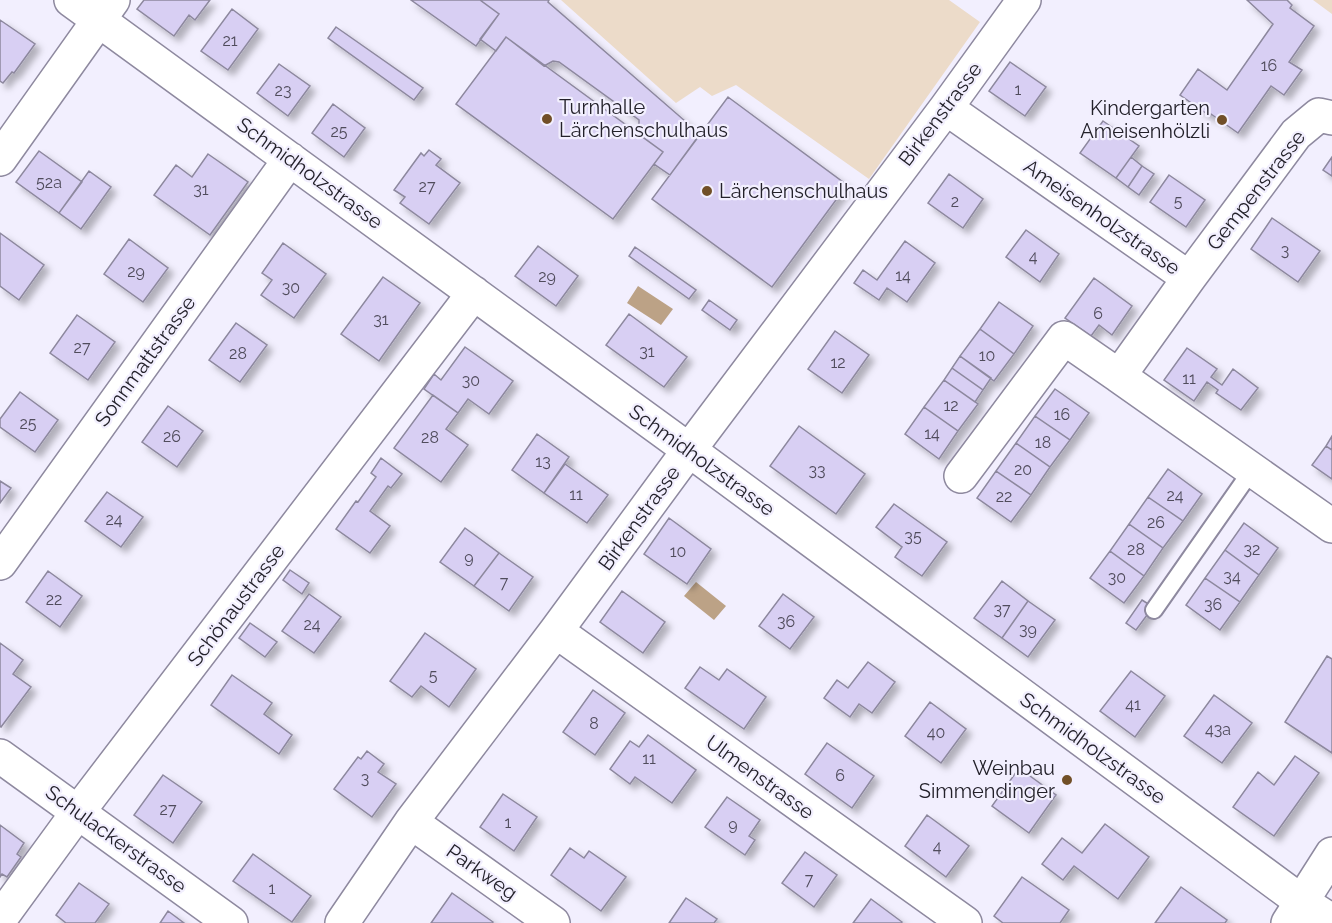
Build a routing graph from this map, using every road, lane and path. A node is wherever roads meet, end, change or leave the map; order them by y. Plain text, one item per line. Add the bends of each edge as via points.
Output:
1 (71, 0) edge
2 (1024, 0) edge
3 (106, 10) edge
4 (946, 108) junction
5 (1332, 118) edge
6 (5, 141) edge
7 (290, 159) junction
8 (1189, 278) junction
9 (474, 293) junction
10 (1119, 376) junction
11 (689, 450) junction
12 (1252, 470) junction
13 (961, 476) dead end
14 (1332, 526) edge
15 (0, 563) edge
16 (1154, 610) dead end
17 (556, 631) junction
18 (0, 756) edge
19 (78, 812) junction
20 (411, 822) junction
21 (1332, 854) edge
22 (1295, 912) edge
23 (0, 919) edge
24 (1332, 921) edge
25 (231, 923) edge
26 (342, 923) edge
27 (553, 923) edge
28 (965, 923) edge

1 - 3 street, Schmidholzstrasse
2 - 4 street, Birkenstrasse
3 - 6 street
3 - 7 street, Schmidholzstrasse
4 - 8 street, Ameisenholzstrasse
4 - 11 street, Birkenstrasse
5 - 8 street, Gempenstrasse via 1319,116 1296,134
7 - 9 street, Schmidholzstrasse
7 - 15 street, Sonnmattstrasse
8 - 10 street, Ameisenholzstrasse
9 - 11 street, Schmidholzstrasse
9 - 19 street, Schönaustrasse
10 - 12 street
10 - 13 street via 1064,338
11 - 17 street, Birkenstrasse
11 - 22 street, Schmidholzstrasse
12 - 14 street
12 - 16 lane
17 - 20 street, Birkenstrasse
17 - 28 street, Ulmenstrasse
18 - 19 street, Schulackerstrasse
19 - 23 street, Schönaustrasse
19 - 25 street, Schulackerstrasse
20 - 26 street, Birkenstrasse
20 - 27 street, Parkweg
21 - 22 street
22 - 24 street, Schmidholzstrasse

